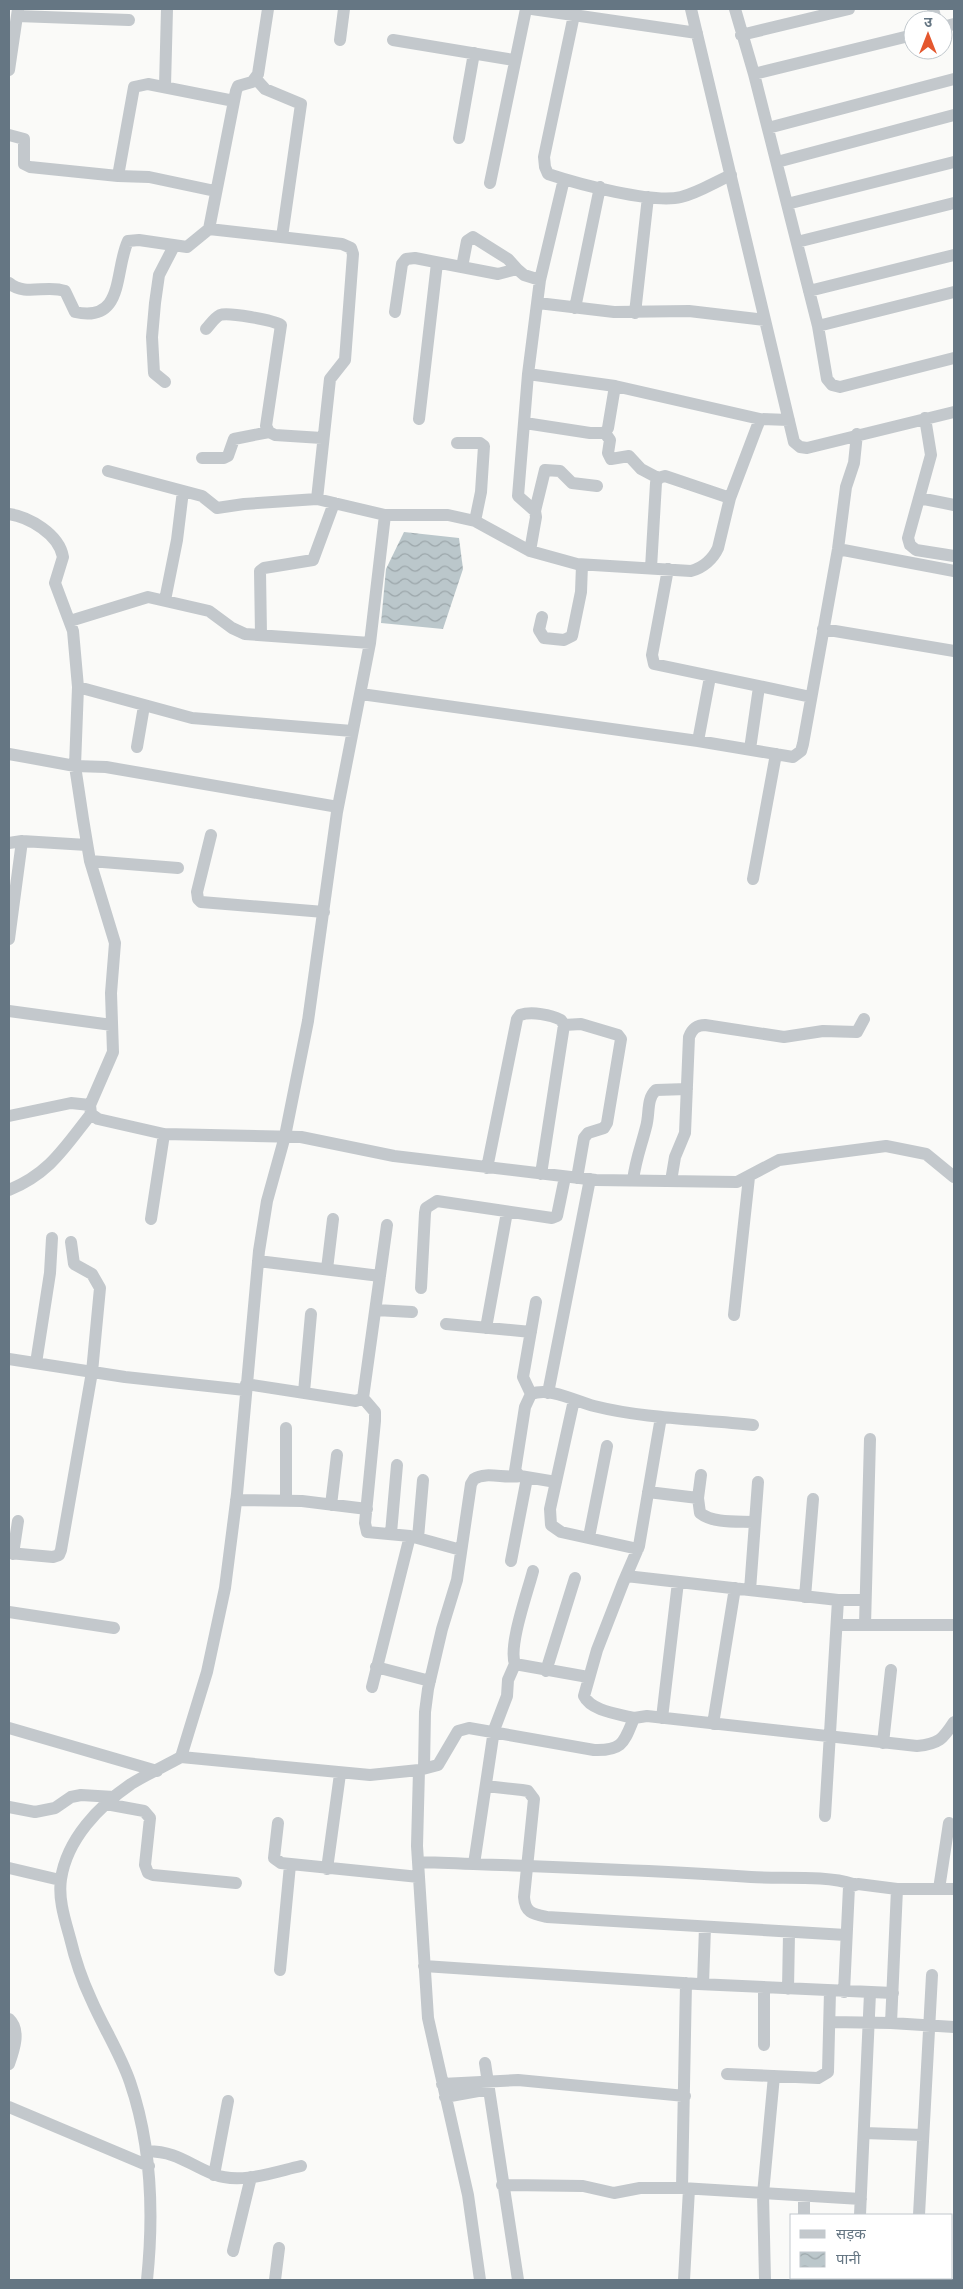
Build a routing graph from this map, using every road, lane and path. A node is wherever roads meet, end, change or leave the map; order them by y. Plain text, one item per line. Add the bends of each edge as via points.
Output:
1 (167, 9) edge
2 (268, 9) edge
3 (344, 9) edge
4 (526, 9) edge
5 (532, 9) edge
6 (691, 9) edge
7 (735, 9) edge
8 (849, 9) edge
9 (17, 12) edge
10 (574, 15) junction
11 (129, 20) dead end
12 (697, 33) junction
13 (741, 35) junction
14 (903, 37) edge
15 (340, 40) dead end
16 (393, 40) dead end
17 (474, 53) junction
18 (514, 60) junction
19 (9, 70) edge
20 (754, 74) junction
21 (954, 78) edge
22 (256, 79) junction
23 (164, 86) junction
24 (234, 101) junction
25 (954, 115) edge
26 (768, 128) junction
27 (9, 135) edge
28 (459, 138) dead end
29 (777, 162) junction
30 (954, 162) edge
31 (731, 175) junction
32 (118, 176) junction
33 (564, 179) junction
34 (490, 183) dead end
35 (600, 186) junction
36 (215, 191) junction
37 (648, 197) junction
38 (954, 203) edge
39 (787, 204) junction
40 (209, 230) junction
41 (282, 237) junction
42 (797, 242) junction
43 (174, 246) junction
44 (954, 255) edge
45 (437, 263) junction
46 (462, 267) junction
47 (517, 269) junction
48 (540, 280) junction
49 (9, 283) edge
50 (809, 291) junction
51 (954, 292) edge
52 (538, 303) junction
53 (575, 308) junction
54 (395, 312) dead end
55 (636, 313) junction
56 (766, 320) junction
57 (818, 326) junction
58 (206, 329) dead end
59 (954, 358) edge
60 (528, 374) junction
61 (165, 382) dead end
62 (615, 386) junction
63 (954, 412) edge
64 (925, 418) junction
65 (419, 419) dead end
66 (760, 419) junction
67 (789, 420) junction
68 (525, 423) junction
69 (269, 432) junction
70 (605, 433) junction
71 (857, 434) junction
72 (322, 438) junction
73 (456, 443) dead end
74 (202, 458) dead end
75 (108, 471) dead end
76 (658, 478) junction
77 (597, 486) dead end
78 (183, 491) junction
79 (730, 498) junction
80 (919, 498) junction
81 (317, 499) junction
82 (334, 503) junction
83 (954, 505) edge
84 (534, 511) junction
85 (9, 514) edge
86 (386, 515) junction
87 (475, 521) junction
88 (838, 549) junction
89 (530, 551) junction
90 (954, 556) edge
91 (582, 565) junction
92 (652, 568) junction
93 (668, 569) junction
94 (954, 571) edge
95 (166, 600) junction
96 (542, 617) dead end
97 (70, 621) junction
98 (823, 629) junction
99 (261, 635) junction
100 (370, 643) junction
101 (954, 651) edge
102 (710, 677) junction
103 (78, 687) junction
104 (759, 687) junction
105 (361, 694) junction
106 (811, 697) junction
107 (144, 706) junction
108 (352, 731) junction
109 (698, 741) junction
110 (136, 747) dead end
111 (750, 749) junction
112 (9, 754) edge
113 (776, 754) junction
114 (76, 766) junction
115 (338, 807) junction
116 (211, 835) dead end
117 (22, 841) junction
118 (9, 843) edge
119 (87, 845) junction
120 (90, 861) junction
121 (178, 868) dead end
122 (753, 879) dead end
123 (324, 912) junction
124 (9, 939) edge
125 (9, 1011) edge
126 (864, 1019) dead end
127 (564, 1025) junction
128 (112, 1026) junction
129 (687, 1089) junction
130 (91, 1110) junction
131 (9, 1116) edge
132 (164, 1134) junction
133 (285, 1136) junction
134 (487, 1168) junction
135 (541, 1174) junction
136 (571, 1177) junction
137 (748, 1177) junction
138 (954, 1177) edge
139 (590, 1179) junction
140 (633, 1180) junction
141 (671, 1181) junction
142 (9, 1190) edge
143 (507, 1212) junction
144 (151, 1218) dead end
145 (333, 1219) dead end
146 (387, 1225) dead end
147 (52, 1238) dead end
148 (71, 1242) dead end
149 (258, 1261) junction
150 (327, 1269) junction
151 (380, 1276) junction
152 (420, 1288) dead end
153 (536, 1302) dead end
154 (376, 1310) junction
155 (412, 1312) dead end
156 (311, 1314) dead end
157 (734, 1315) dead end
158 (446, 1324) dead end
159 (486, 1328) junction
160 (531, 1332) junction
161 (9, 1359) edge
162 (36, 1363) junction
163 (92, 1372) junction
164 (245, 1387) junction
165 (304, 1392) junction
166 (548, 1393) junction
167 (531, 1394) junction
168 (363, 1398) junction
169 (574, 1400) junction
170 (661, 1417) junction
171 (753, 1425) dead end
172 (286, 1428) dead end
173 (870, 1439) dead end
174 (607, 1446) dead end
175 (337, 1455) dead end
176 (397, 1465) dead end
177 (701, 1475) dead end
178 (523, 1477) junction
179 (423, 1480) dead end
180 (556, 1482) junction
181 (758, 1482) dead end
182 (648, 1492) junction
183 (698, 1498) junction
184 (813, 1499) dead end
185 (236, 1500) junction
186 (286, 1501) junction
187 (331, 1505) junction
188 (366, 1509) junction
189 (18, 1521) dead end
190 (755, 1522) junction
191 (391, 1533) junction
192 (414, 1537) junction
193 (589, 1537) junction
194 (638, 1549) junction
195 (461, 1550) junction
196 (11, 1554) edge
197 (511, 1560) dead end
198 (533, 1571) dead end
199 (626, 1576) junction
200 (574, 1578) dead end
201 (678, 1582) junction
202 (735, 1588) junction
203 (750, 1590) junction
204 (805, 1597) junction
205 (838, 1600) junction
206 (865, 1600) junction
207 (9, 1612) edge
208 (838, 1625) junction
209 (865, 1625) junction
210 (954, 1625) edge
211 (114, 1628) dead end
212 (514, 1664) junction
213 (376, 1667) junction
214 (891, 1670) dead end
215 (546, 1671) junction
216 (588, 1677) junction
217 (430, 1681) junction
218 (372, 1686) dead end
219 (634, 1718) junction
220 (662, 1718) junction
221 (954, 1722) edge
222 (713, 1724) junction
223 (9, 1728) edge
224 (494, 1730) junction
225 (831, 1738) junction
226 (883, 1743) junction
227 (181, 1757) junction
228 (422, 1769) junction
229 (157, 1771) junction
230 (340, 1774) junction
231 (486, 1786) junction
232 (110, 1800) junction
233 (9, 1806) edge
234 (825, 1816) dead end
235 (948, 1823) dead end
236 (278, 1824) dead end
237 (418, 1862) junction
238 (474, 1864) junction
239 (290, 1865) junction
240 (528, 1866) junction
241 (9, 1868) edge
242 (327, 1869) junction
243 (419, 1877) junction
244 (60, 1880) junction
245 (236, 1883) dead end
246 (853, 1884) junction
247 (898, 1889) junction
248 (938, 1889) junction
249 (954, 1889) edge
250 (705, 1927) junction
251 (789, 1933) junction
252 (846, 1935) junction
253 (424, 1966) junction
254 (280, 1970) dead end
255 (932, 1974) dead end
256 (686, 1983) junction
257 (703, 1984) junction
258 (764, 1987) junction
259 (788, 1989) junction
260 (830, 1991) junction
261 (844, 1992) junction
262 (870, 1993) junction
263 (893, 1993) junction
264 (9, 2019) edge
265 (830, 2022) junction
266 (869, 2023) junction
267 (892, 2023) junction
268 (930, 2027) junction
269 (954, 2027) edge
270 (764, 2045) dead end
271 (485, 2063) dead end
272 (9, 2064) edge
273 (727, 2074) dead end
274 (774, 2076) junction
275 (442, 2084) junction
276 (488, 2084) junction
277 (685, 2096) junction
278 (444, 2097) junction
279 (228, 2101) dead end
280 (9, 2107) edge
281 (864, 2133) junction
282 (923, 2135) junction
283 (147, 2151) junction
284 (149, 2166) junction
285 (301, 2166) dead end
286 (214, 2175) junction
287 (251, 2177) junction
288 (502, 2185) junction
289 (686, 2189) junction
290 (763, 2194) junction
291 (804, 2196) junction
292 (861, 2199) junction
293 (804, 2214) edge
294 (860, 2214) edge
295 (919, 2214) edge
296 (280, 2248) dead end
297 (233, 2251) dead end
298 (147, 2280) edge
299 (275, 2280) edge
300 (480, 2280) edge
301 (518, 2280) edge
302 (684, 2280) edge
303 (765, 2280) edge

1 - 23 street
2 - 22 street
3 - 15 street
4 - 18 street
5 - 10 street
6 - 12 street
7 - 13 street
8 - 13 street
9 - 11 street
9 - 19 street
10 - 12 street
10 - 33 street via 544,157 548,174
12 - 31 street
13 - 20 street
14 - 20 street
16 - 17 street
17 - 18 street
17 - 28 street
18 - 34 street
20 - 26 street
21 - 26 street
22 - 24 street via 238,86
22 - 41 street via 266,89 302,104
23 - 24 street
23 - 32 street via 148,84 134,87
24 - 36 street
25 - 29 street
26 - 29 street
27 - 32 street via 24,139 24,164 30,167
29 - 39 street
30 - 39 street
31 - 37 street via 682,197
31 - 56 street
32 - 36 street via 149,177
33 - 35 street
33 - 48 street
35 - 37 street
35 - 53 street
36 - 40 street
37 - 55 street
38 - 42 street
39 - 42 street
40 - 41 street
40 - 43 street via 187,247
41 - 72 street via 347,245 353,254 345,360 330,379
42 - 50 street
43 - 49 street via 128,240 112,301 106,310 99,312 75,312 66,291 60,289 26,291
43 - 61 street via 160,275 152,337 154,373
44 - 50 street
45 - 46 street
45 - 54 street via 406,259 402,264
45 - 65 street
46 - 47 street via 498,274
46 - 47 street via 467,241 473,237 508,259
47 - 48 street
48 - 52 street
50 - 57 street
51 - 57 street
52 - 53 street
52 - 60 street
53 - 55 street
55 - 56 street via 689,311
56 - 67 street
57 - 59 street via 824,369 832,385 849,385
58 - 69 street via 225,314 281,325 266,418
60 - 62 street
60 - 68 street
62 - 66 street
62 - 70 street
63 - 64 street
64 - 71 street
64 - 80 street via 931,455
66 - 67 street
66 - 79 street
67 - 71 street via 794,442 800,447 807,448
68 - 70 street via 590,434
68 - 84 street via 518,496
69 - 72 street
69 - 74 street via 234,439 228,456 224,458
70 - 76 street via 610,440 608,453 611,459 629,456 641,469
71 - 88 street
72 - 81 street
73 - 87 street via 484,446 481,492
75 - 78 street
76 - 79 street via 665,476
76 - 92 street
77 - 84 street via 572,483 560,471 546,470
78 - 81 street via 202,496 217,508
78 - 95 street via 178,540
79 - 93 street via 715,555 700,569
80 - 83 street
80 - 90 street via 908,538 910,546 916,550
81 - 82 street
82 - 86 street
82 - 99 street via 313,560 260,571
84 - 89 street via 536,517
85 - 97 street via 20,516 46,531 62,551 55,583
86 - 87 street via 448,515
86 - 100 street
87 - 89 street
88 - 94 street
88 - 98 street
89 - 91 street
91 - 92 street
91 - 96 street via 581,592 572,636 564,640 544,638 540,630
92 - 93 street
93 - 102 street via 652,655 654,664
95 - 97 street via 140,598
95 - 99 street via 209,611 238,632
97 - 103 street
98 - 101 street
98 - 106 street
99 - 100 street
100 - 105 street
102 - 104 street
102 - 109 street
103 - 107 street
103 - 114 street
104 - 106 street
104 - 111 street
105 - 108 street
105 - 109 street
106 - 113 street via 801,750 793,757
107 - 108 street via 192,718
107 - 110 street
108 - 115 street
109 - 111 street
111 - 113 street
112 - 114 street
113 - 122 street
114 - 115 street via 106,767
114 - 119 street
115 - 123 street
116 - 123 street via 197,892 201,902
117 - 118 street
117 - 119 street
117 - 124 street
119 - 120 street
120 - 121 street
120 - 128 street via 115,943
123 - 133 street via 308,1021
125 - 128 street
126 - 129 street via 857,1032 823,1031 792,1037 700,1025 691,1030 689,1037
127 - 134 street via 555,1017 526,1013 517,1020
127 - 135 street
127 - 136 street via 581,1024 618,1035 621,1039 607,1123 604,1128 588,1133 584,1138
128 - 130 street via 113,1052
129 - 140 street via 656,1090 651,1094 647,1126 636,1154
129 - 141 street via 685,1133
130 - 131 street via 71,1103
130 - 132 street via 105,1121
130 - 142 street via 44,1171 29,1182
132 - 133 street
132 - 144 street
133 - 134 street via 394,1156
133 - 149 street via 267,1200
134 - 135 street
135 - 136 street
136 - 139 street
136 - 143 street via 557,1216 548,1219
137 - 138 street via 779,1160 886,1146 926,1154
137 - 141 street via 737,1182
137 - 157 street
139 - 140 street
139 - 166 street
140 - 141 street
143 - 152 street via 437,1201 430,1204 425,1213
143 - 159 street
145 - 150 street
146 - 151 street
147 - 162 street
148 - 163 street via 74,1264 92,1274 100,1288
149 - 150 street
149 - 164 street
150 - 151 street
151 - 154 street
153 - 160 street
154 - 155 street
154 - 168 street
156 - 165 street
158 - 159 street
159 - 160 street
160 - 167 street via 523,1377
161 - 162 street
162 - 163 street
163 - 164 street
163 - 196 street via 59,1555
164 - 165 street
164 - 185 street
165 - 168 street via 356,1401
166 - 167 street
166 - 169 street
167 - 178 street via 525,1407 515,1463 516,1471
168 - 188 street via 375,1412
169 - 170 street
169 - 180 street
170 - 171 street
170 - 182 street
172 - 186 street
173 - 206 street
174 - 193 street
175 - 187 street
176 - 191 street
177 - 183 street
178 - 180 street
178 - 195 street via 483,1475 474,1479
178 - 197 street
179 - 192 street
180 - 193 street via 550,1525 561,1532
181 - 190 street
182 - 183 street
182 - 194 street
183 - 190 street via 700,1513 705,1516
184 - 204 street
185 - 186 street
185 - 227 street via 225,1588 206,1672
186 - 187 street
187 - 188 street
188 - 191 street via 367,1532
189 - 196 street
190 - 203 street
191 - 192 street
192 - 195 street
192 - 213 street
193 - 194 street
194 - 199 street
195 - 217 street via 458,1580
198 - 212 street via 514,1644
199 - 201 street
199 - 216 street
200 - 215 street
201 - 202 street
201 - 220 street
202 - 203 street
202 - 222 street
203 - 204 street
204 - 205 street
205 - 206 street
205 - 208 street
206 - 209 street
207 - 211 street
208 - 209 street
208 - 225 street
209 - 210 street
212 - 215 street
212 - 224 street via 507,1696
213 - 217 street
213 - 218 street
214 - 226 street
215 - 216 street
216 - 219 street via 586,1701
217 - 228 street
219 - 220 street
219 - 224 street via 623,1743 613,1750 594,1750
220 - 222 street
221 - 226 street via 946,1735 934,1744
222 - 225 street
223 - 229 street
224 - 228 street via 469,1728 458,1731 438,1765
224 - 231 street
225 - 226 street
225 - 234 street
227 - 229 street
227 - 230 street
228 - 230 street via 370,1775
228 - 237 street
229 - 232 street
230 - 242 street
231 - 238 street
231 - 240 street via 528,1791 534,1799
232 - 233 street via 81,1794 55,1808 34,1812
232 - 244 street via 78,1834
232 - 245 street via 148,1814 145,1865 148,1872
235 - 248 street
236 - 239 street via 274,1858
237 - 238 street
237 - 243 street
238 - 240 street
239 - 242 street
239 - 254 street
240 - 246 street via 833,1880
240 - 250 street via 525,1906 533,1914
241 - 244 street
242 - 243 street
243 - 253 street
244 - 283 street via 62,1907 74,1951 90,1998 130,2081
246 - 247 street
246 - 252 street via 847,1894
247 - 248 street
247 - 263 street
248 - 249 street
250 - 251 street
250 - 257 street
251 - 252 street
251 - 259 street
252 - 261 street
253 - 256 street
253 - 275 street via 428,2018
255 - 268 street
256 - 257 street
256 - 277 street
257 - 258 street
258 - 259 street
258 - 270 street
259 - 260 street
260 - 261 street
260 - 265 street
261 - 262 street
262 - 263 street
262 - 266 street
263 - 267 street
264 - 272 street via 16,2036
265 - 266 street
265 - 274 street via 828,2072 824,2076
266 - 267 street
266 - 281 street
267 - 268 street
268 - 269 street
268 - 282 street
271 - 276 street
273 - 274 street
274 - 290 street
275 - 276 street
275 - 278 street
276 - 277 street via 583,2085
276 - 278 street
276 - 288 street
277 - 289 street
278 - 300 street via 468,2195
279 - 286 street
280 - 284 street
281 - 282 street
281 - 292 street
282 - 295 street
283 - 284 street
283 - 286 street via 170,2153
284 - 298 street via 152,2233
285 - 287 street
286 - 287 street
287 - 297 street
288 - 289 street via 583,2186 614,2193 640,2188
288 - 301 street
289 - 290 street
289 - 302 street
290 - 291 street
290 - 303 street
291 - 292 street
291 - 293 street
292 - 294 street
296 - 299 street

